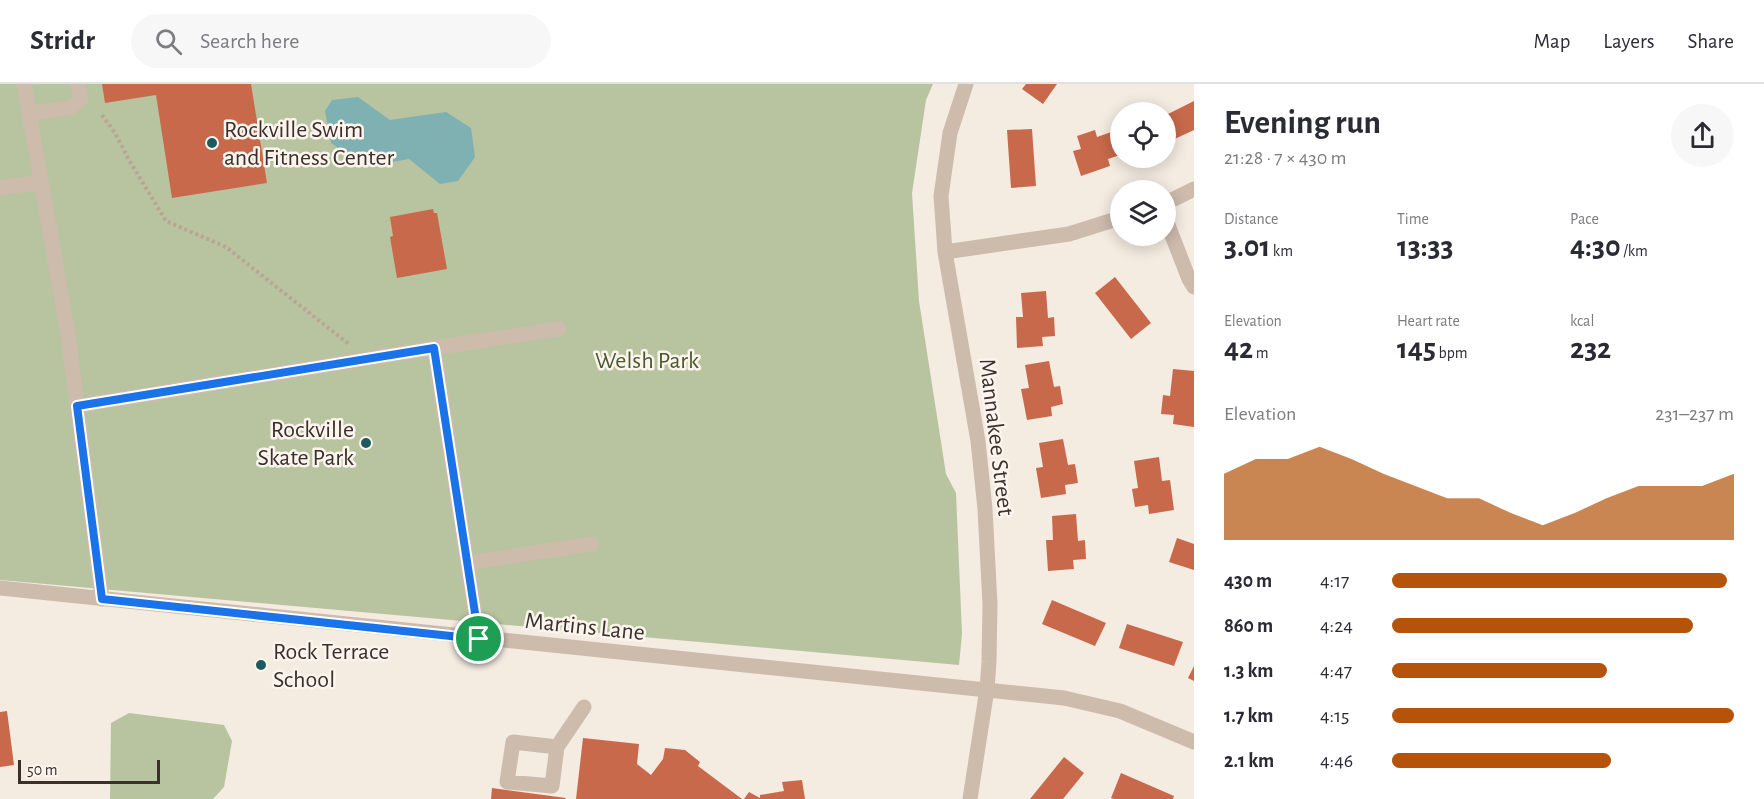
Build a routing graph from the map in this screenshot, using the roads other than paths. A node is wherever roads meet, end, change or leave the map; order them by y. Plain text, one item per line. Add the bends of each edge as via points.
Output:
1 (24, 84) edge
2 (78, 84) edge
3 (966, 84) edge
4 (29, 114) junction
5 (41, 182) junction
6 (0, 188) edge
7 (1194, 189) edge
8 (1176, 199) edge
9 (1110, 221) edge
10 (1176, 246) edge
11 (945, 252) junction
12 (1194, 287) edge
13 (559, 329) dead end
14 (434, 348) junction
15 (77, 406) junction
16 (592, 544) dead end
17 (467, 563) junction
18 (0, 588) edge
19 (102, 599) junction
20 (479, 639) junction
21 (987, 689) junction
22 (584, 707) dead end
23 (1194, 742) edge
24 (556, 747) dead end
25 (970, 799) edge

1 - 4 street
2 - 4 street via 81,99 76,104
3 - 11 street, Mannakee Street via 950,133 941,196
4 - 5 street
5 - 6 street
5 - 15 street
7 - 8 street
9 - 11 street via 1069,234
10 - 12 street
11 - 21 street, Mannakee Street via 984,498 990,604
13 - 14 street
14 - 15 street
14 - 17 street
15 - 19 street
16 - 17 street
17 - 20 street
18 - 19 street, Martins Lane
19 - 20 street, Martins Lane
20 - 21 street, Martins Lane
21 - 23 street, Martins Lane via 1064,698 1120,711
21 - 25 street, Mannakee Street
22 - 24 street

